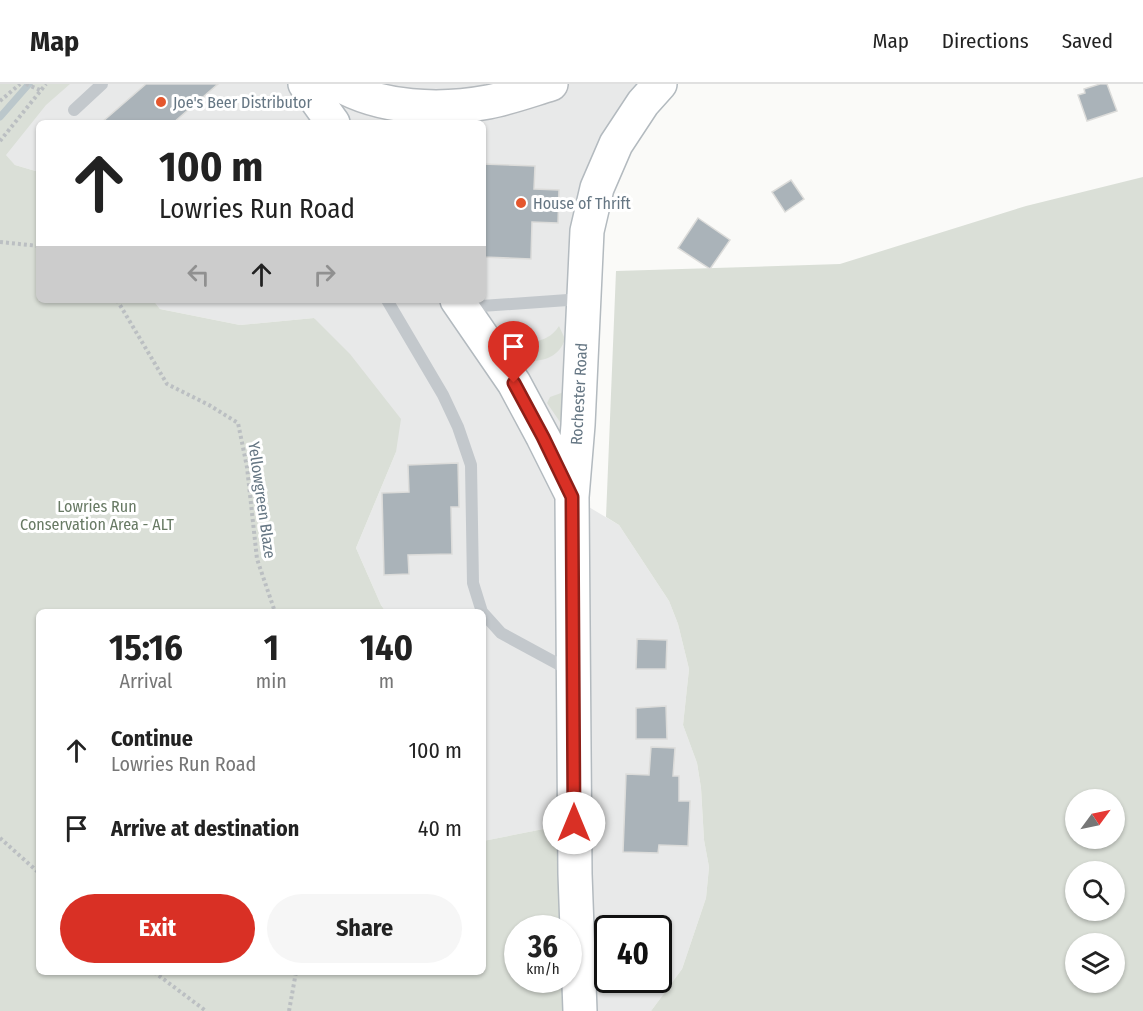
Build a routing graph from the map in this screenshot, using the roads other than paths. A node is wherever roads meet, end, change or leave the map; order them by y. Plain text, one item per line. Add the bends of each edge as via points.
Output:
1 (102, 84) edge
2 (305, 84) edge
3 (338, 84) edge
4 (551, 84) edge
5 (660, 84) edge
6 (74, 110) dead end
7 (331, 120) edge
8 (583, 298) junction
9 (389, 303) edge
10 (480, 303) edge
11 (486, 303) edge
12 (460, 304) edge
13 (572, 497) junction
14 (482, 609) edge
15 (486, 616) edge
16 (573, 672) junction
17 (580, 1011) edge

1 - 6 lane
2 - 7 street
3 - 4 street via 365,96 413,106 465,106
5 - 8 street, Rochester Road via 616,144 597,188 587,231
8 - 11 lane
8 - 13 street, Rochester Road
9 - 14 lane via 443,395 471,465 473,582
10 - 12 lane
12 - 13 street via 514,383
13 - 16 street, Rochester Road
15 - 16 lane via 501,633
16 - 17 street, Rochester Road

